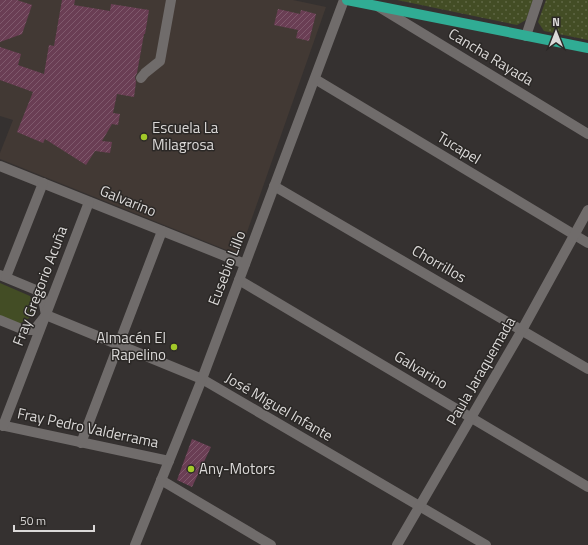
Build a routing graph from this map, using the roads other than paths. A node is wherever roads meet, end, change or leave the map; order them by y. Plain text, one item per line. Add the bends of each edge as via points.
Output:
1 (171, 0) edge
2 (344, 0) edge
3 (348, 0) edge
4 (538, 0) edge
5 (378, 6) junction
6 (526, 36) junction
7 (588, 48) edge
8 (141, 78) dead end
9 (315, 79) junction
10 (588, 134) edge
11 (0, 166) edge
12 (43, 183) junction
13 (274, 186) junction
14 (89, 202) junction
15 (588, 210) edge
16 (162, 231) junction
17 (575, 235) junction
18 (588, 243) edge
19 (245, 264) junction
20 (3, 276) edge
21 (239, 280) junction
22 (46, 315) junction
23 (0, 320) edge
24 (522, 330) junction
25 (119, 345) junction
26 (588, 369) edge
27 (202, 379) junction
28 (471, 417) junction
29 (2, 426) edge
30 (81, 443) junction
31 (169, 460) junction
32 (160, 480) junction
33 (588, 486) edge
34 (421, 506) junction
35 (135, 545) edge
36 (270, 545) edge
37 (397, 545) edge
38 (486, 545) edge

1 - 8 street via 160,61
2 - 9 street, Eusebio Lillo
3 - 5 main road
4 - 6 street
5 - 6 main road
5 - 10 street, Cancha Rayada
6 - 7 main road
9 - 13 street, Eusebio Lillo
9 - 17 street, Tucapel
11 - 12 street, Galvarino
12 - 14 street, Galvarino
12 - 20 street
13 - 19 street, Eusebio Lillo
13 - 24 street, Chorrillos
14 - 16 street, Galvarino
14 - 22 street, Fray Gregorio Acuña
15 - 17 street, Paula Jaraquemada
16 - 19 street, Galvarino
16 - 25 street
17 - 18 street, Tucapel
17 - 24 street, Paula Jaraquemada
19 - 21 street, Eusebio Lillo
20 - 22 street via 36,290 43,299
21 - 27 street, Eusebio Lillo
21 - 28 street, Galvarino
22 - 23 street via 34,330 24,330
22 - 25 street, José Miguel Infante
22 - 29 street, Fray Gregorio Acuña
24 - 26 street, Chorrillos
24 - 28 street, Paula Jaraquemada
25 - 27 street, José Miguel Infante
25 - 30 street
27 - 31 street, Eusebio Lillo
27 - 34 street, José Miguel Infante
28 - 33 street, Galvarino
28 - 34 street, Paula Jaraquemada
29 - 30 street, Fray Pedro Valderrama
30 - 31 street, Fray Pedro Valderrama
31 - 32 street, Eusebio Lillo
32 - 35 street, Eusebio Lillo
32 - 36 street
34 - 37 street, Paula Jaraquemada
34 - 38 street, José Miguel Infante

